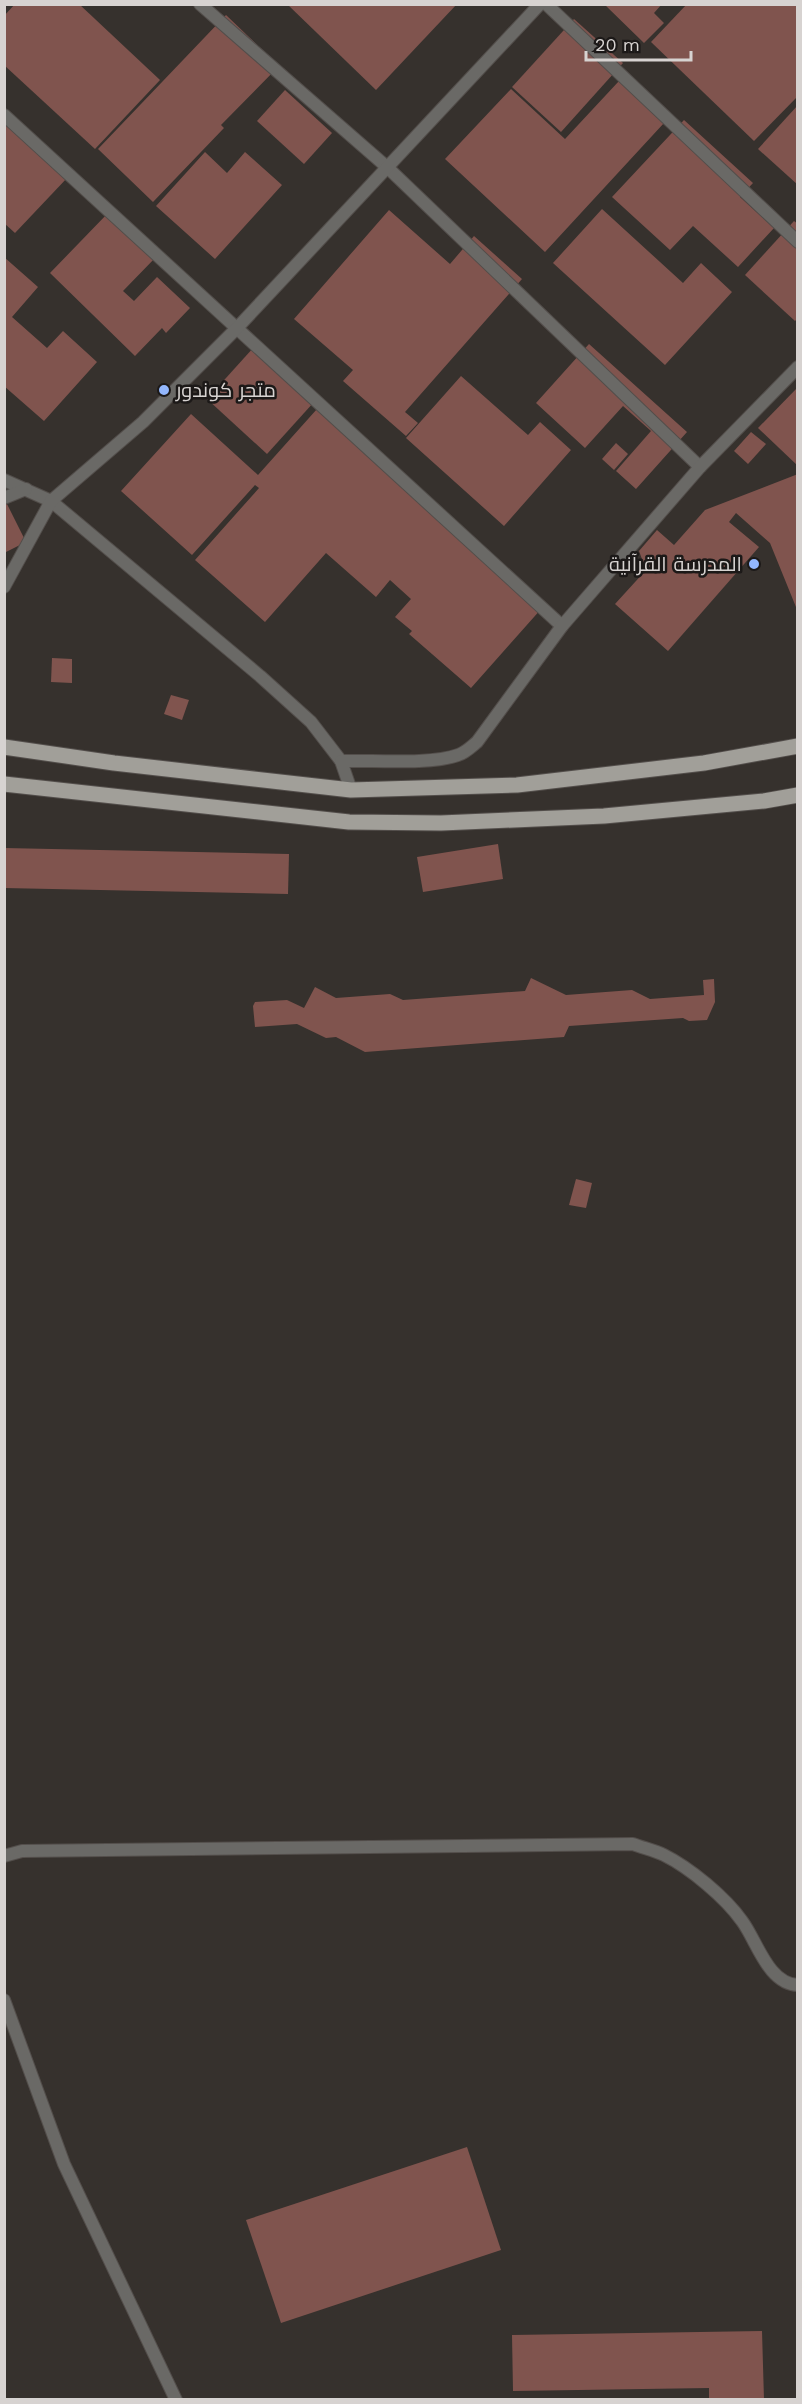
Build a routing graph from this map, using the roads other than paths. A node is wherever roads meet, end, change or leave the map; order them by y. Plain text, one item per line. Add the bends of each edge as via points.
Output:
1 (200, 4) edge
2 (540, 4) edge
3 (546, 4) edge
4 (4, 115) edge
5 (387, 168) junction
6 (798, 242) edge
7 (237, 328) junction
8 (798, 367) edge
9 (700, 468) junction
10 (4, 480) edge
11 (26, 489) junction
12 (4, 498) edge
13 (51, 501) junction
14 (4, 587) edge
15 (562, 626) junction
16 (798, 746) edge
17 (4, 747) edge
18 (341, 761) junction
19 (4, 784) edge
20 (351, 790) junction
21 (798, 795) edge
22 (4, 1856) edge
23 (798, 1985) edge
24 (4, 2000) edge
25 (176, 2400) edge

1 - 5 street
2 - 5 street
3 - 6 street
4 - 7 street
5 - 7 street
5 - 9 street
7 - 13 street via 143,422
7 - 15 street
8 - 9 street
9 - 15 street
10 - 11 street
11 - 12 street
11 - 13 street
13 - 14 street
13 - 18 street via 260,676 311,722
15 - 18 street via 467,751 436,760
16 - 20 main road via 704,763 518,785
17 - 20 main road
18 - 20 street
19 - 21 main road via 349,822 441,823 604,816
22 - 23 street via 22,1851 633,1844 664,1855 703,1881 740,1918 769,1967 789,1985
24 - 25 street via 64,2164

